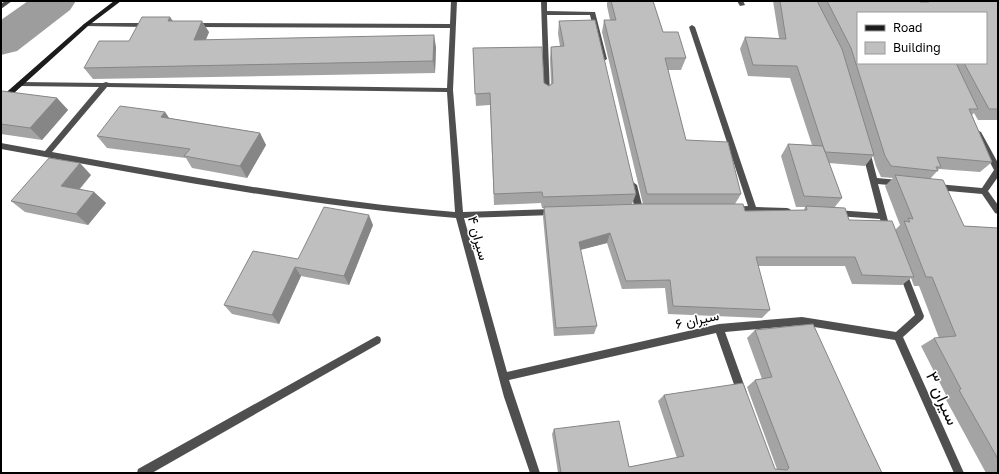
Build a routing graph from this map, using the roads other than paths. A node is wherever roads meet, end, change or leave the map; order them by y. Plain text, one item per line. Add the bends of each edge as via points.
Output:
1 (9, 1) edge
2 (118, 1) edge
3 (454, 1) edge
4 (544, 1) edge
5 (1, 7) edge
6 (545, 13) junction
7 (86, 25) junction
8 (158, 25) edge
9 (190, 26) edge
10 (452, 26) junction
11 (692, 27) dead end
12 (605, 66) edge
13 (19, 84) junction
14 (106, 84) junction
15 (450, 90) junction
16 (547, 95) edge
17 (1, 101) edge
18 (978, 130) edge
19 (863, 143) edge
20 (1, 146) edge
21 (47, 154) junction
22 (998, 171) edge
23 (632, 179) edge
24 (875, 181) junction
25 (906, 184) edge
26 (929, 186) edge
27 (984, 191) junction
28 (639, 209) edge
29 (722, 209) edge
30 (753, 209) junction
31 (998, 210) edge
32 (561, 211) edge
33 (798, 211) edge
34 (829, 213) edge
35 (459, 215) junction
36 (882, 216) junction
37 (888, 230) edge
38 (901, 266) edge
39 (718, 328) junction
40 (898, 336) junction
41 (377, 340) dead end
42 (504, 377) junction
43 (745, 401) edge
44 (142, 473) edge
45 (535, 473) edge
46 (959, 473) edge

1 - 5 street
2 - 7 main road
3 - 10 street, سیران ۴
4 - 6 street
6 - 12 street via 593,13
6 - 16 street
7 - 8 street
7 - 13 main road
9 - 10 street
10 - 15 street, سیران ۴
11 - 30 street
13 - 14 street
13 - 17 main road
14 - 15 street
14 - 21 street
15 - 35 street, سیران ۴
18 - 22 street
19 - 24 street
20 - 21 street
21 - 35 street via 241,188 393,210
22 - 27 street
23 - 28 street
24 - 25 street
24 - 36 street
26 - 27 street
27 - 31 street
29 - 30 street
30 - 33 street
32 - 35 street
34 - 36 street
35 - 42 street, سیران ۴
36 - 37 street
38 - 40 street via 920,316
39 - 40 street, سیران ۶ via 802,321
39 - 42 street, سیران ۶
39 - 43 street
40 - 46 street, سیران ۳
41 - 44 street
42 - 45 street, سیران ۴

